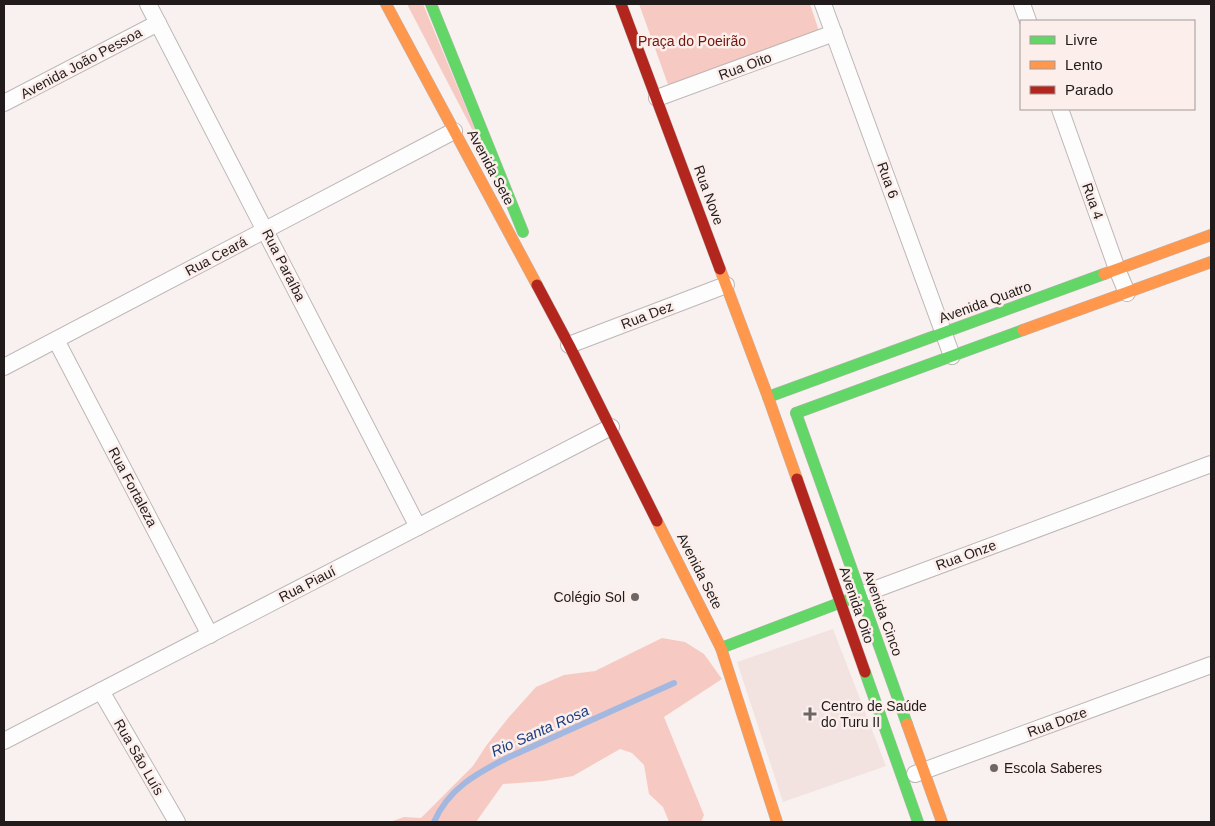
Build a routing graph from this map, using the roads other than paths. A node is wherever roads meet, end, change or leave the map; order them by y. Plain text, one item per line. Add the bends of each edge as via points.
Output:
1 (148, 4) edge
2 (386, 4) edge
3 (432, 4) edge
4 (621, 4) edge
5 (823, 4) edge
6 (1022, 4) edge
7 (1028, 20) edge
8 (158, 23) junction
9 (834, 33) junction
10 (656, 98) junction
11 (4, 103) edge
12 (1060, 110) edge
13 (454, 131) junction
14 (266, 230) junction
15 (1211, 235) edge
16 (1211, 262) edge
17 (1117, 270) junction
18 (726, 285) junction
19 (1127, 293) junction
20 (943, 333) junction
21 (56, 340) junction
22 (568, 345) junction
23 (952, 356) junction
24 (4, 367) edge
25 (768, 396) junction
26 (789, 409) junction
27 (611, 427) junction
28 (1211, 464) edge
29 (418, 527) junction
30 (860, 595) junction
31 (840, 602) junction
32 (210, 635) junction
33 (721, 648) junction
34 (1211, 665) edge
35 (101, 691) junction
36 (4, 741) edge
37 (924, 771) junction
38 (903, 779) junction
39 (177, 822) edge
40 (777, 822) edge
41 (918, 822) edge
42 (942, 822) edge

1 - 8 street, Rua Paraíba
2 - 13 street, Avenida Sete
3 - 22 street, Avenida Sete
4 - 10 street, Rua Nove
5 - 9 street, Rua 6
6 - 7 street
8 - 11 street, Avenida João Pessoa
8 - 14 street, Rua Paraíba
9 - 10 street, Rua Oito
9 - 20 street, Rua 6
10 - 18 street, Rua Nove
12 - 17 street, Rua 4
13 - 14 street, Rua Ceará
13 - 22 street, Avenida Sete
14 - 21 street, Rua Ceará
14 - 29 street, Rua Paraíba
15 - 17 street, Avenida Quatro
16 - 19 street
17 - 19 street, Rua 4
17 - 20 street, Avenida Quatro
18 - 22 street, Rua Dez
18 - 25 street, Rua Nove
19 - 23 street
20 - 23 street, Rua 6
20 - 25 street, Avenida Quatro
21 - 24 street, Rua Ceará
21 - 32 street, Rua Fortaleza
22 - 27 street, Avenida Sete
23 - 26 street
25 - 26 street
25 - 31 street, Avenida Oito
26 - 30 street, Avenida Cinco
27 - 29 street, Rua Piauí
27 - 33 street, Avenida Sete
28 - 30 street, Rua Onze
29 - 32 street, Rua Piauí
30 - 31 street, Rua Onze
30 - 37 street, Avenida Cinco
31 - 33 street, Rua Onze
31 - 38 street, Avenida Oito
32 - 35 street, Rua Piauí
33 - 40 street, Avenida Sete
34 - 37 street, Rua Doze
35 - 36 street, Rua Piauí
35 - 39 street, Rua São Luís
37 - 38 street, Rua Doze
37 - 42 street, Avenida Cinco
38 - 41 street, Avenida Oito

